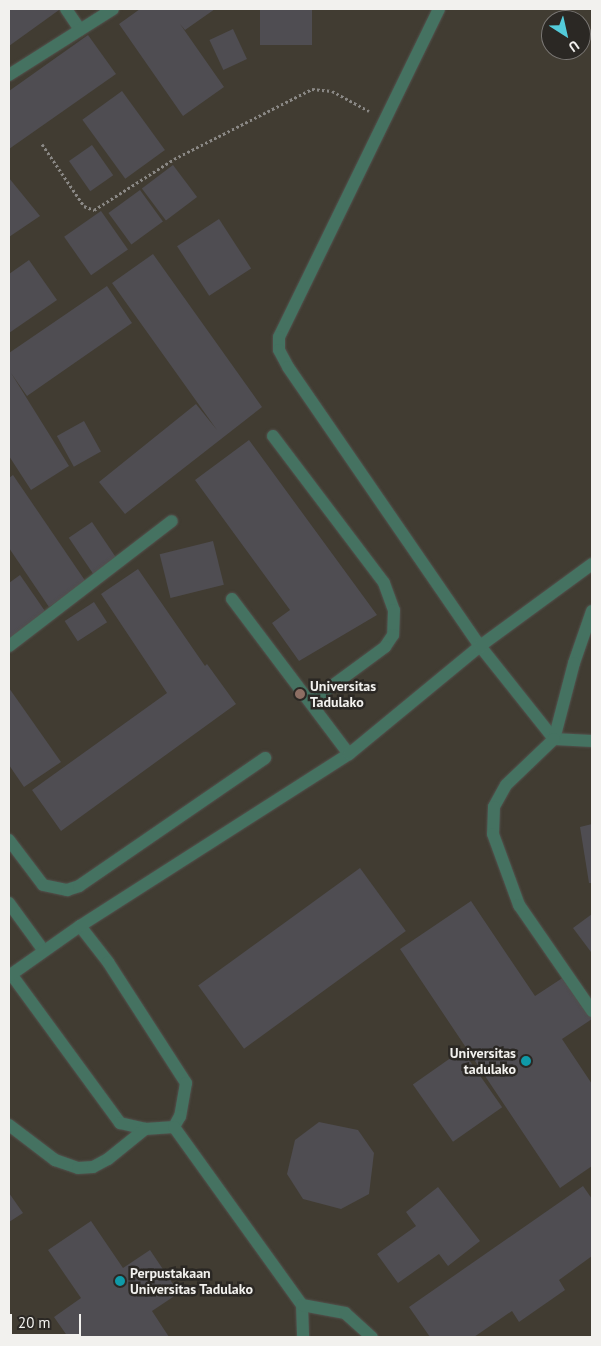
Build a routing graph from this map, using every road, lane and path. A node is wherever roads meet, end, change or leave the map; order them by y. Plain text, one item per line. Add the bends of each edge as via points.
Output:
1 (66, 9) edge
2 (112, 9) edge
3 (439, 9) edge
4 (80, 30) junction
5 (9, 76) edge
6 (385, 120) junction
7 (42, 144) dead end
8 (273, 436) dead end
9 (172, 521) dead end
10 (592, 564) edge
11 (232, 598) dead end
12 (592, 611) edge
13 (9, 646) edge
14 (480, 646) junction
15 (310, 702) junction
16 (554, 739) junction
17 (592, 741) edge
18 (349, 754) junction
19 (265, 758) dead end
20 (9, 840) edge
21 (9, 903) edge
22 (80, 926) junction
23 (44, 951) junction
24 (10, 975) edge
25 (592, 1010) edge
26 (9, 1125) edge
27 (174, 1127) junction
28 (145, 1130) junction
29 (302, 1305) junction
30 (303, 1337) edge
31 (372, 1337) edge

1 - 4 lane
2 - 4 lane
3 - 6 lane
4 - 5 lane
6 - 7 path via 332,90 312,89 174,159 94,210 84,206
6 - 14 lane via 279,337 279,350
8 - 15 lane via 384,582 394,610 393,635 385,646
9 - 13 lane
10 - 14 lane
11 - 15 lane
12 - 16 lane
14 - 16 lane
14 - 18 lane
15 - 18 lane
16 - 17 lane
16 - 25 lane via 506,785 494,806 493,834 519,905
18 - 22 lane
19 - 20 lane via 79,886 67,890 43,885
21 - 23 lane
22 - 23 lane
22 - 27 lane via 108,962 186,1083 180,1116
23 - 24 lane
24 - 28 lane via 120,1123
26 - 28 lane via 55,1160 78,1168 93,1167 108,1159
27 - 28 lane
27 - 29 lane
29 - 30 lane
29 - 31 lane via 344,1313

